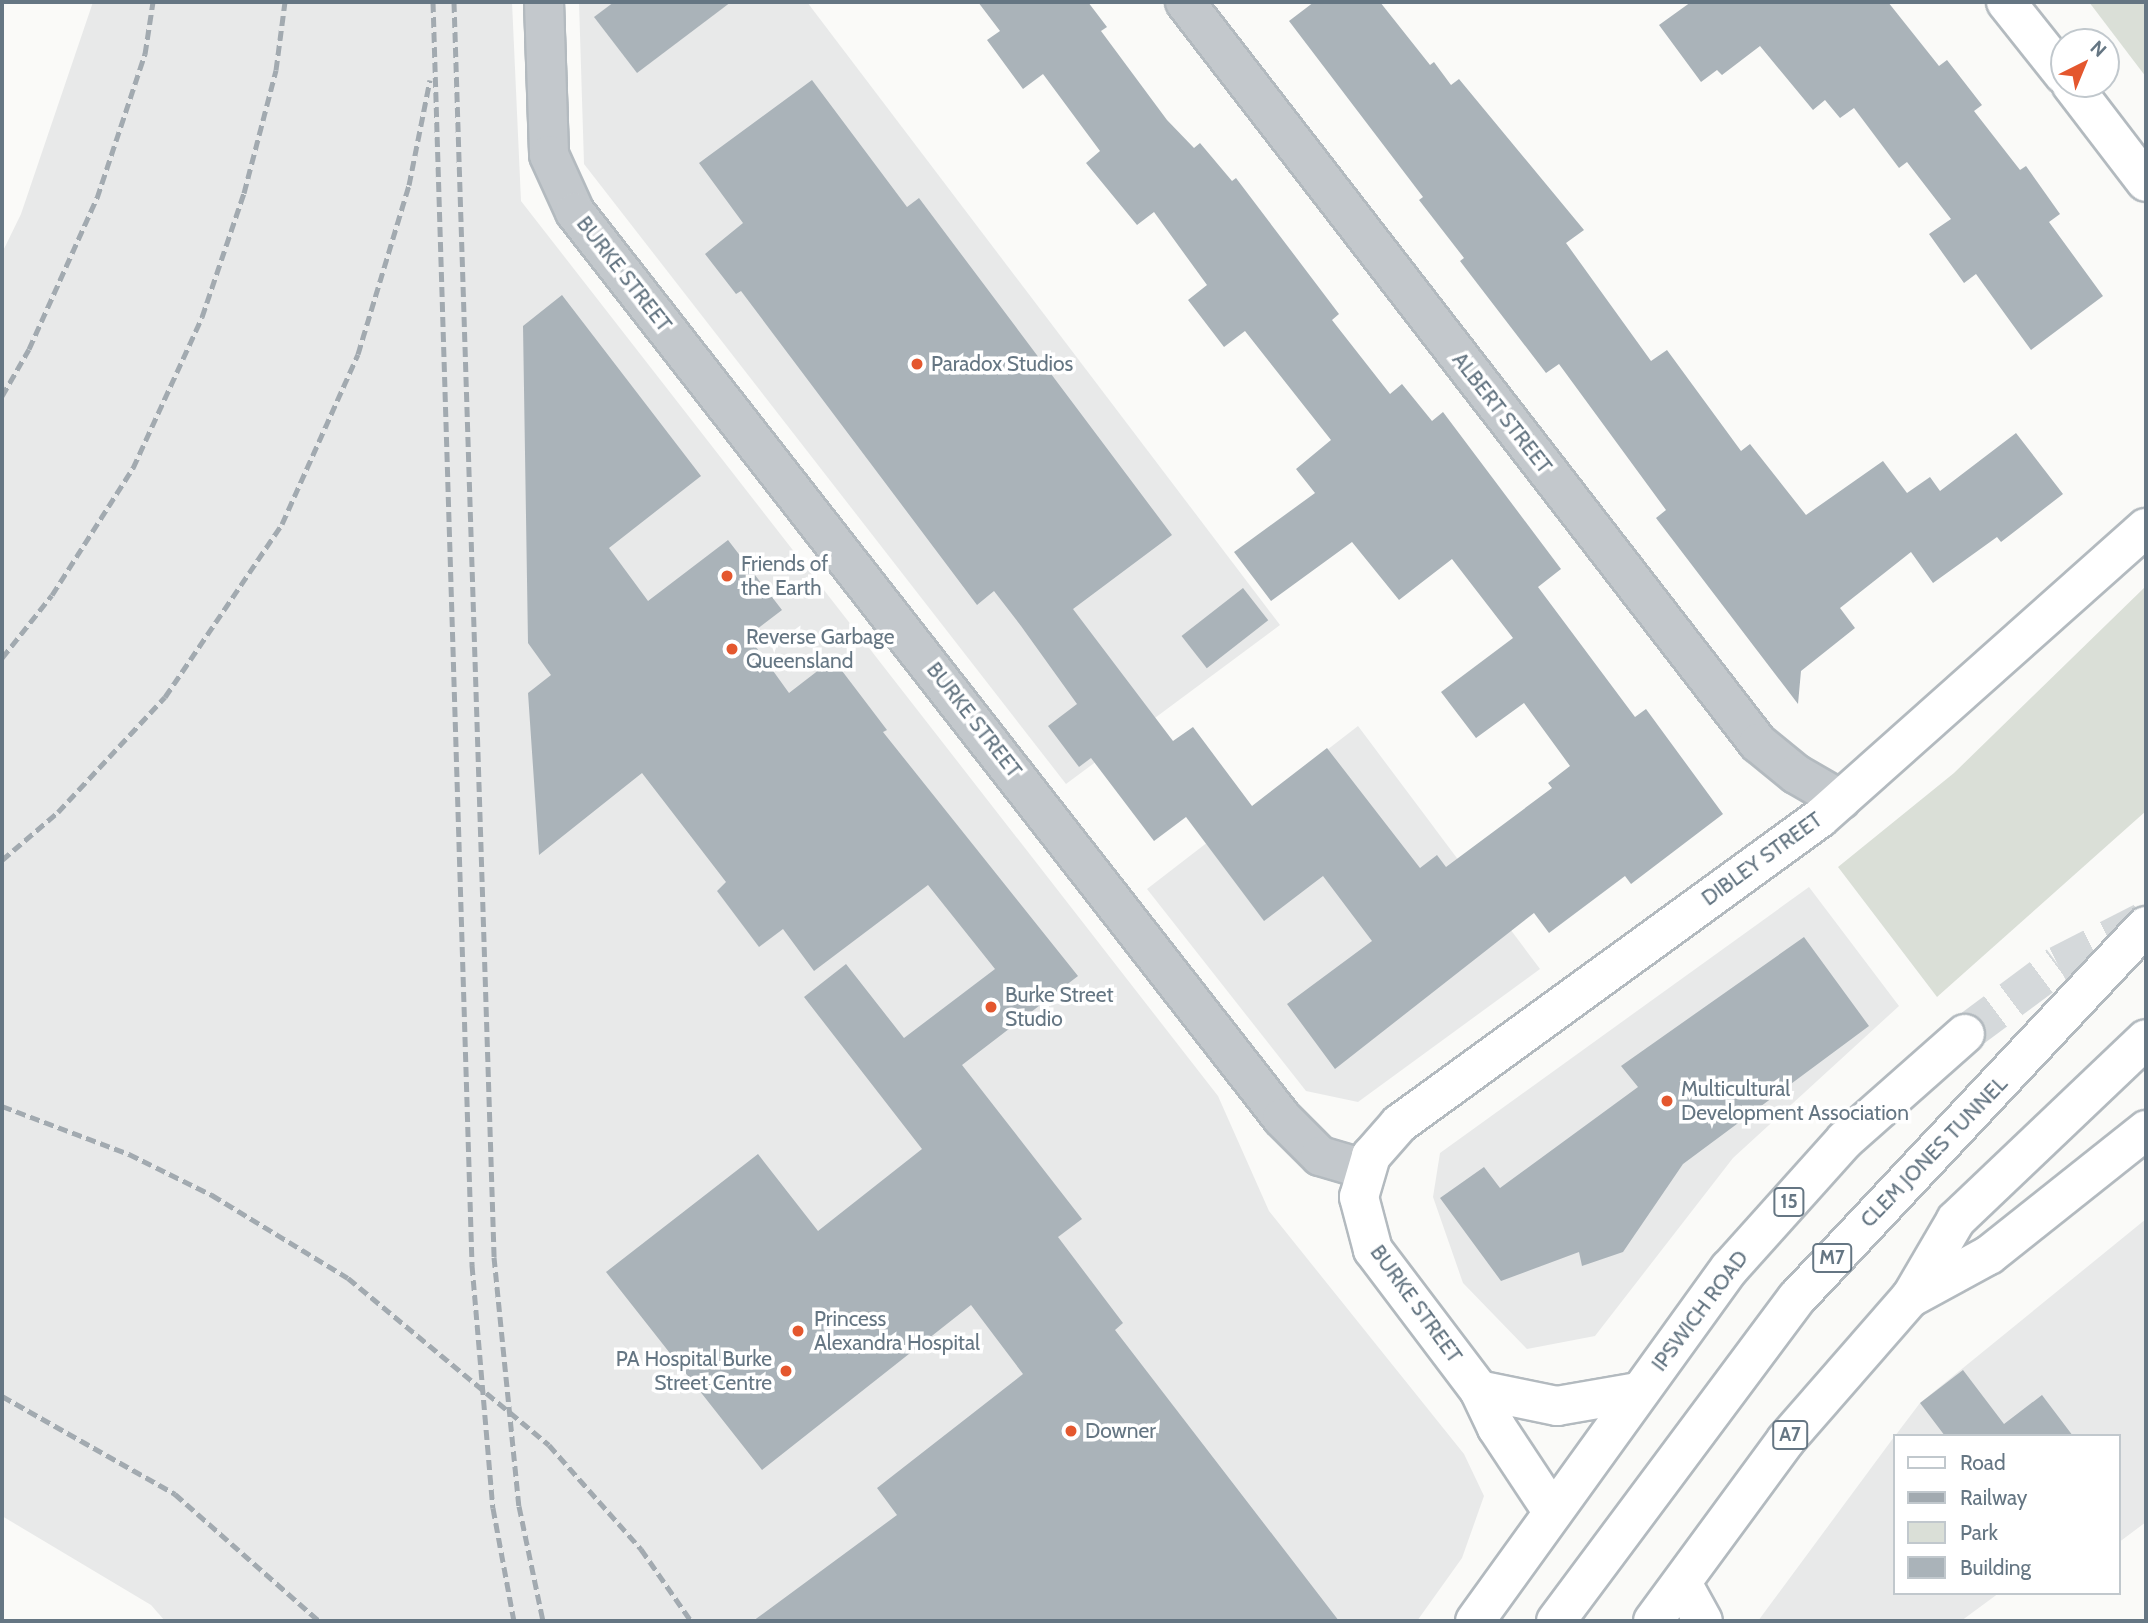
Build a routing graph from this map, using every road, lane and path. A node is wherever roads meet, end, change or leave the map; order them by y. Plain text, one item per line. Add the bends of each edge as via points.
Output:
1 (544, 2) edge
2 (1185, 2) edge
3 (2006, 2) edge
4 (2050, 57) edge
5 (2082, 98) edge
6 (2146, 182) edge
7 (2146, 528) edge
8 (1841, 800) junction
9 (2146, 926) edge
10 (1965, 1034) tunnel mouth
11 (2146, 1039) edge
12 (2146, 1130) edge
13 (1364, 1169) junction
14 (1910, 1298) junction
15 (1479, 1390) junction
16 (1638, 1392) junction
17 (1552, 1511) junction
18 (1682, 1583) junction
19 (1475, 1621) edge
20 (1556, 1621) edge
21 (1653, 1621) edge
22 (1703, 1621) edge

1 - 13 street, BURKE STREET via 549,155 575,212 1288,1125 1320,1156
2 - 8 street, ALBERT STREET via 1758,743 1790,770
3 - 4 main road
5 - 6 main road
7 - 8 main road, DIBLEY STREET
8 - 13 main road, DIBLEY STREET via 1399,1124
9 - 20 main road, CLEM JONES TUNNEL / M7 via 1797,1298
10 - 16 main road, IPSWICH ROAD / 15 via 1845,1140 1730,1268
11 - 14 main road via 1956,1220
12 - 14 main road via 1989,1255
13 - 15 main road, BURKE STREET via 1360,1208 1373,1250
14 - 18 main road, A7 via 1786,1440
15 - 16 main road via 1558,1406
15 - 17 main road, BURKE STREET via 1497,1428
16 - 17 main road, IPSWICH ROAD / 15
17 - 19 main road, IPSWICH ROAD / 15
18 - 21 main road, A7
18 - 22 main road

